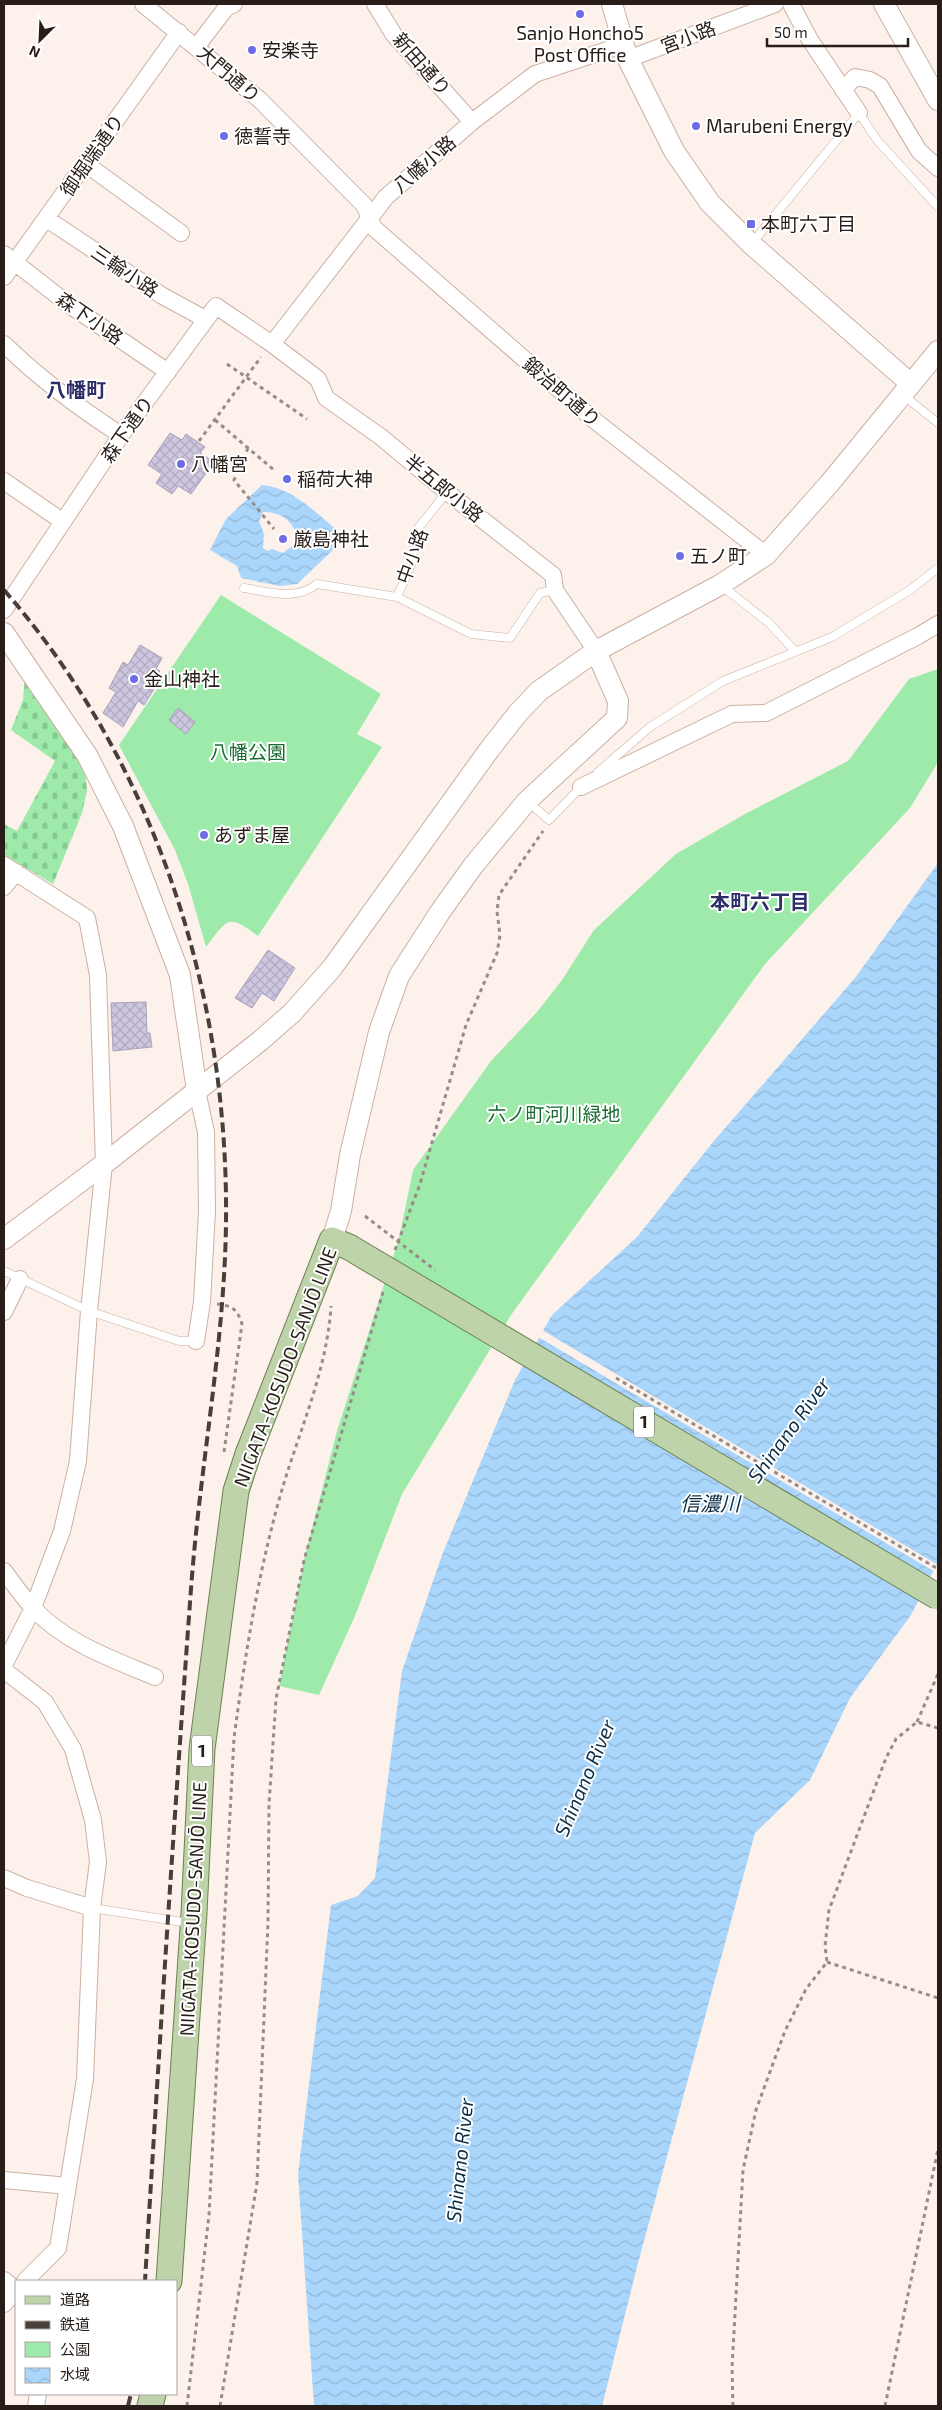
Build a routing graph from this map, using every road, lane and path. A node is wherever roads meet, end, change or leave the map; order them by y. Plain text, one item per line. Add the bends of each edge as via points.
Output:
1 (143, 4) edge
2 (234, 4) edge
3 (375, 4) edge
4 (612, 4) edge
5 (775, 4) edge
6 (791, 4) edge
7 (884, 4) edge
8 (179, 32) junction
9 (196, 46) junction
10 (625, 52) junction
11 (842, 90) junction
12 (938, 100) edge
13 (859, 113) junction
14 (472, 122) junction
15 (86, 164) junction
16 (938, 168) edge
17 (938, 207) edge
18 (370, 217) junction
19 (47, 219) junction
20 (181, 233) dead end
21 (750, 244) junction
22 (9, 258) edge
23 (4, 277) edge
24 (205, 319) junction
25 (4, 344) edge
26 (272, 344) junction
27 (938, 351) edge
28 (227, 364) dead end
29 (168, 372) junction
30 (247, 377) junction
31 (907, 390) junction
32 (307, 419) dead end
33 (215, 420) junction
34 (938, 423) edge
35 (121, 435) junction
36 (199, 441) dead end
37 (248, 448) junction
38 (274, 470) dead end
39 (4, 480) edge
40 (447, 492) junction
41 (62, 522) junction
42 (274, 528) dead end
43 (766, 555) junction
44 (938, 568) edge
45 (720, 585) junction
46 (244, 588) dead end
47 (555, 590) junction
48 (397, 596) junction
49 (4, 610) edge
50 (938, 624) edge
51 (4, 634) edge
52 (794, 650) junction
53 (596, 651) junction
54 (581, 787) junction
55 (527, 801) junction
56 (549, 820) junction
57 (10, 868) edge
58 (4, 887) edge
59 (197, 1091) junction
60 (104, 1164) junction
61 (365, 1216) dead end
62 (4, 1239) edge
63 (340, 1243) junction
64 (393, 1257) dead end
65 (4, 1271) edge
66 (442, 1275) dead end
67 (20, 1279) junction
68 (385, 1286) dead end
69 (202, 1302) junction
70 (331, 1306) dead end
71 (89, 1311) junction
72 (4, 1312) edge
73 (196, 1342) joint
74 (613, 1376) dead end
75 (223, 1461) dead end
76 (938, 1569) edge
77 (4, 1571) edge
78 (938, 1596) edge
79 (34, 1608) junction
80 (4, 1665) edge
81 (4, 1670) edge
82 (938, 1674) edge
83 (155, 1677) dead end
84 (917, 1722) junction
85 (938, 1728) edge
86 (4, 1878) edge
87 (92, 1908) junction
88 (193, 1924) junction
89 (827, 1962) junction
90 (938, 1998) edge
91 (938, 2149) edge
92 (4, 2180) edge
93 (68, 2186) junction
94 (4, 2280) edge
95 (26, 2280) edge
96 (169, 2280) edge
97 (15, 2289) edge
98 (15, 2291) edge
99 (4, 2304) edge
100 (187, 2406) edge
101 (220, 2406) edge
102 (733, 2406) edge
103 (885, 2406) edge

1 - 8 street, 大門通り
2 - 9 street via 226,8
3 - 14 street, 新田通り via 394,35
4 - 10 street
5 - 10 street, 宮小路
6 - 11 street
7 - 12 street
8 - 9 street, 大門通り
8 - 15 street, 御堀端通り
9 - 18 street, 大門通り via 260,100 364,205
10 - 14 street, 八幡小路 via 534,74
10 - 21 street via 674,151 710,203
11 - 13 street
11 - 16 street via 855,77 880,86 919,151
13 - 17 lane via 877,140
13 - 21 lane
14 - 18 street, 八幡小路 via 386,197
15 - 19 street, 御堀端通り
15 - 20 street
18 - 26 street, 八幡小路
18 - 43 street, 鍛治町通り via 374,228 594,420
19 - 22 street, 御堀端通り
19 - 24 street, 三輪小路 via 161,295
21 - 31 street
22 - 23 street, 御堀端通り
22 - 29 street, 森下小路 via 68,304
24 - 26 street, 森下通り via 216,306
24 - 29 street, 森下通り
25 - 35 street via 34,374
26 - 30 path
26 - 40 street, 半五郎小路 via 318,379 326,398 381,437
27 - 31 street
28 - 30 path
29 - 35 street, 森下通り
30 - 32 path
30 - 33 path
31 - 34 lane
31 - 43 street
33 - 36 path
33 - 37 path
35 - 41 street, 森下通り
37 - 38 path
37 - 42 path via 234,480
39 - 41 street
40 - 47 street, 半五郎小路 via 553,575
40 - 48 lane, 中小路 via 419,527 412,563
41 - 49 street, 森下通り
43 - 45 street
44 - 52 lane via 910,590 832,637
45 - 52 lane via 769,622
45 - 53 street
46 - 48 lane via 284,594 307,592 317,584
47 - 48 lane via 540,593 510,638 471,634
47 - 53 street, 半五郎小路
50 - 54 street via 766,713 732,714
51 - 59 street via 87,755 123,826 180,975
52 - 54 lane via 723,681 650,727
53 - 55 street via 618,700 617,718
53 - 59 street via 539,691 518,713 311,993 260,1041
54 - 56 lane
55 - 56 lane
55 - 63 street via 473,866 399,976 378,1032 350,1154 341,1211
56 - 64 path via 498,895 500,935 497,954 466,1025 420,1184
57 - 58 street
57 - 60 street via 87,918 98,975
59 - 60 street
59 - 69 street via 206,1132 207,1211
60 - 62 street
60 - 71 street
61 - 66 path, bridge
63 - 78 main road, NIIGATA-KOSUDO-SANJŌ LINE / 1, bridge
63 - 88 main road, NIIGATA-KOSUDO-SANJŌ LINE / 1 via 248,1454 236,1491 202,1749
65 - 67 lane
67 - 71 lane
67 - 72 street
68 - 101 path via 304,1560 276,1699 269,1804 268,1922 257,2183
69 - 73 street
69 - 75 path via 232,1306 242,1324
70 - 100 path via 330,1331 281,1494 256,1602 234,1738 209,2215
71 - 73 lane via 179,1341
71 - 79 street via 78,1461 62,1531
74 - 76 path, bridge
77 - 79 street
79 - 80 street
79 - 83 street via 66,1636
81 - 87 street via 45,1702 73,1749 93,1820 98,1862
82 - 84 path
84 - 85 path
84 - 89 path via 896,1739 886,1758 832,1901 825,1946
86 - 87 street
87 - 88 lane
87 - 93 street via 85,2079
88 - 96 main road, NIIGATA-KOSUDO-SANJŌ LINE / 1
89 - 90 path
89 - 102 path via 806,1989 785,2031 756,2110 743,2170 732,2368
91 - 103 path
92 - 93 street
93 - 95 street via 58,2248
94 - 97 street
98 - 99 street

